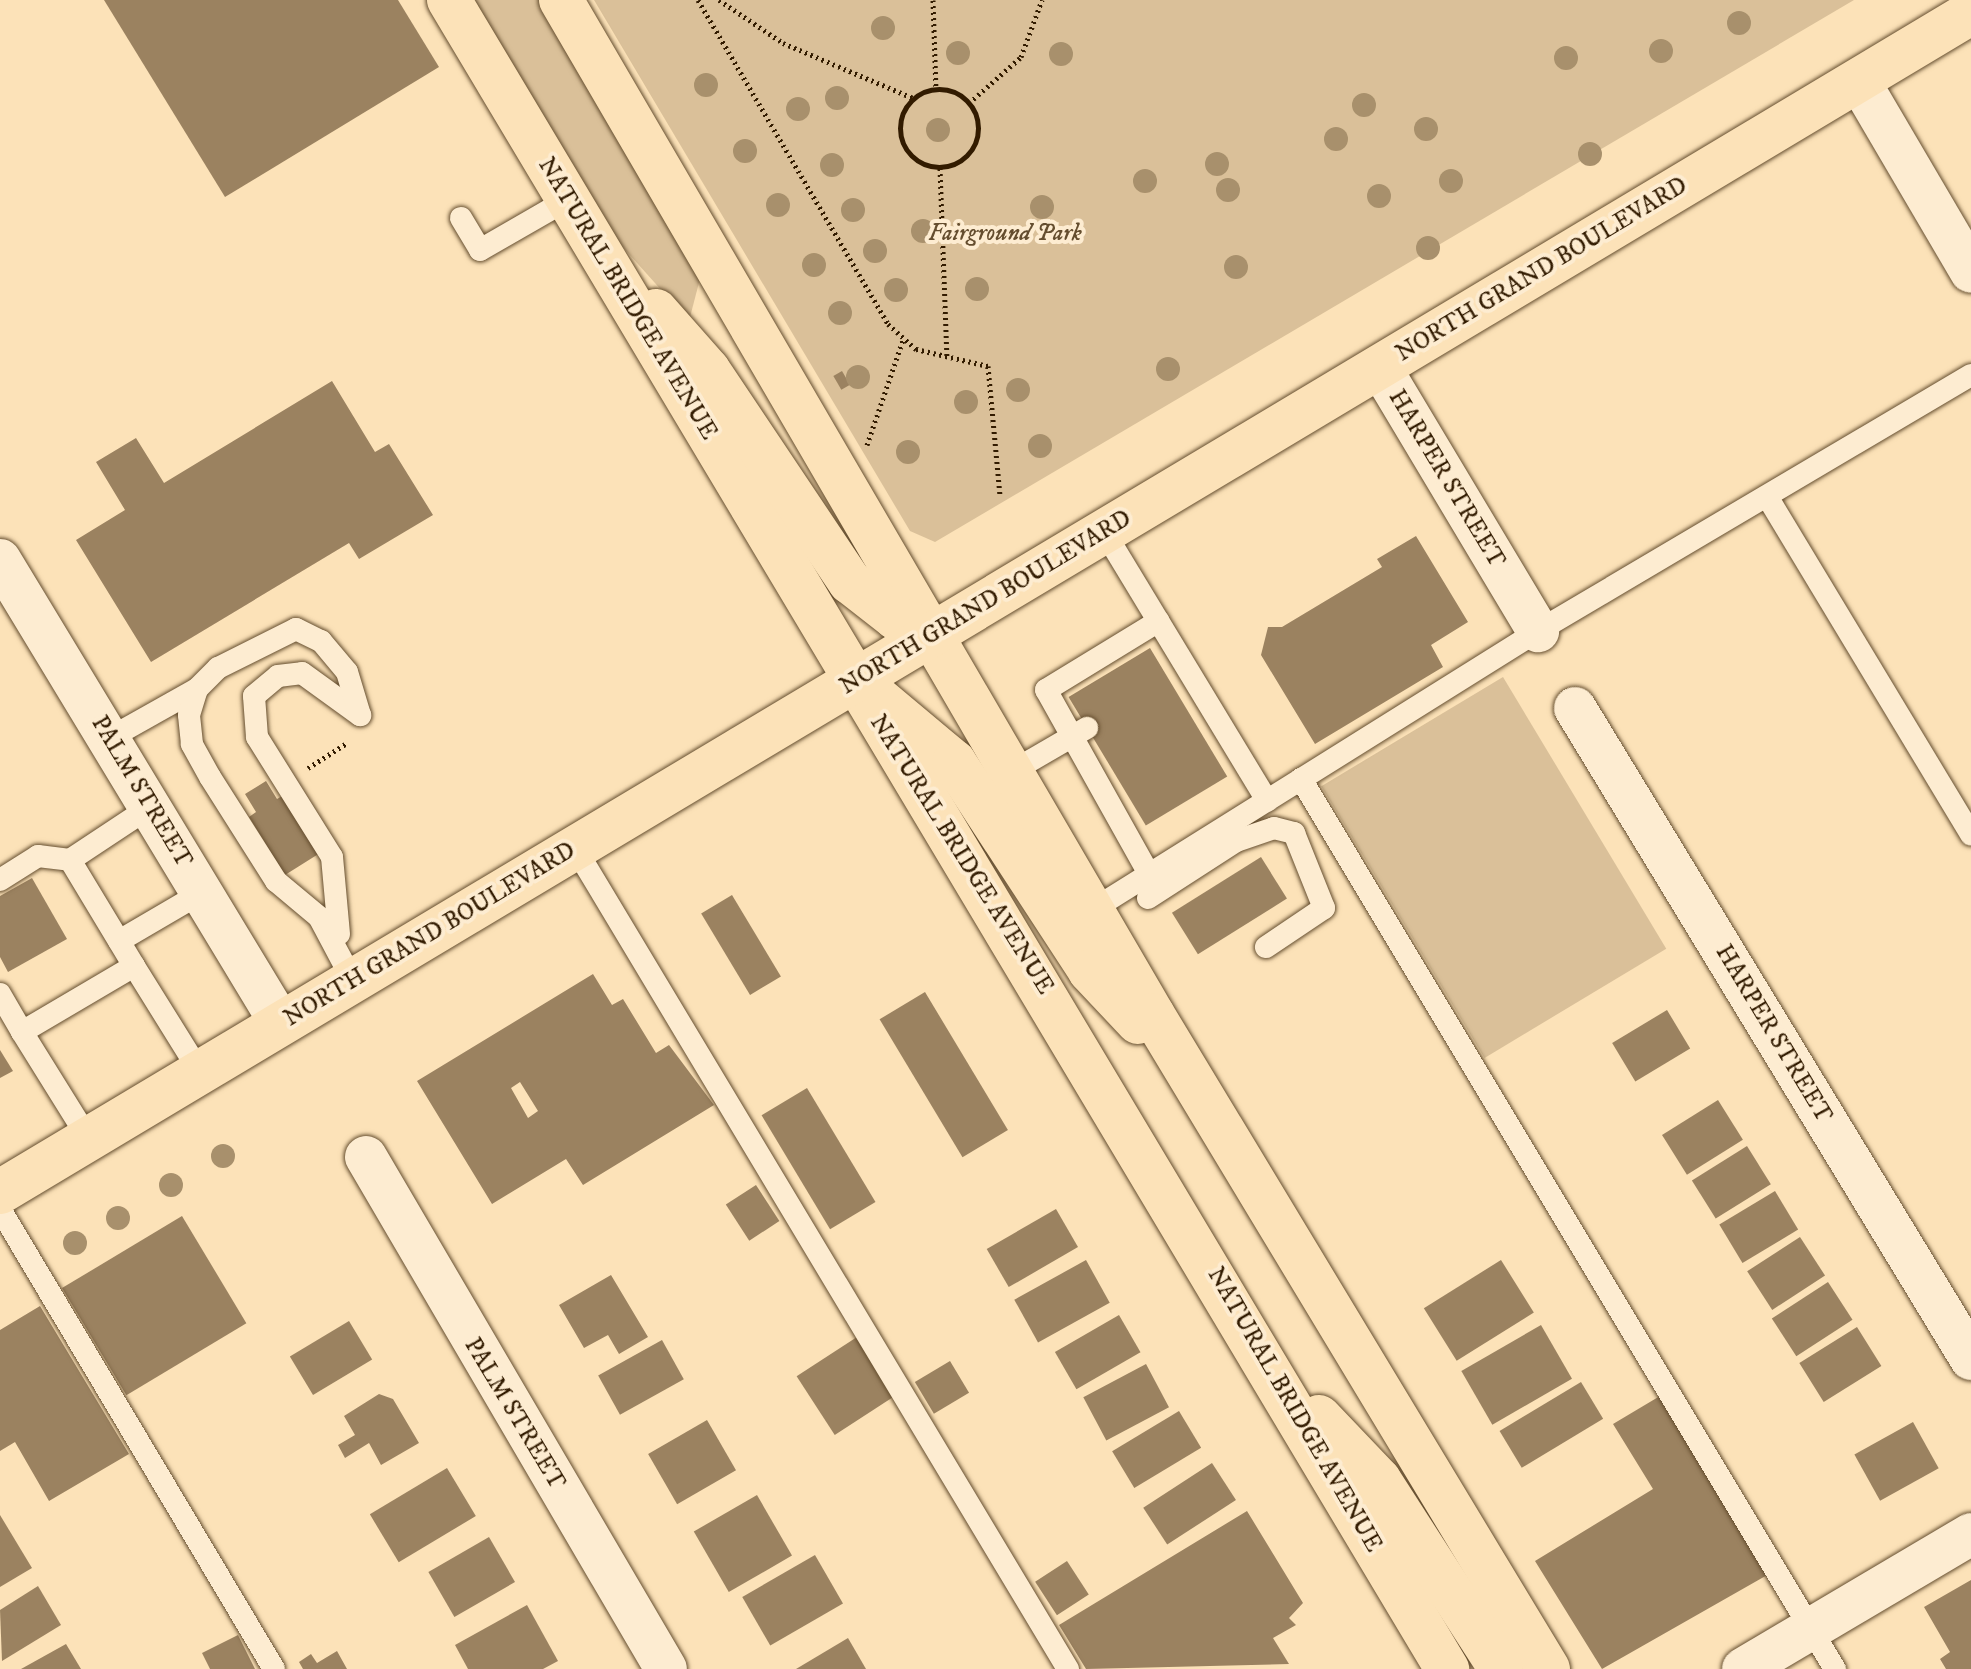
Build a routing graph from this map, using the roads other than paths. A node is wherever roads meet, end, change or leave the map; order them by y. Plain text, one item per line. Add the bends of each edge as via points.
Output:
1 (449, 0) edge
2 (561, 0) edge
3 (1971, 13) edge
4 (1859, 81) junction
5 (567, 200) junction
6 (461, 218) dead end
7 (594, 246) junction
8 (1971, 272) edge
9 (1380, 367) junction
10 (1971, 375) edge
11 (1768, 498) junction
12 (1105, 533) junction
13 (0, 560) edge
14 (1159, 621) junction
15 (1538, 631) junction
16 (934, 634) junction
17 (854, 682) junction
18 (197, 689) junction
19 (1575, 708) dead end
20 (1080, 732) junction
21 (108, 739) junction
22 (1011, 772) junction
23 (1301, 779) junction
24 (1267, 801) junction
25 (150, 807) junction
26 (1971, 834) edge
27 (575, 848) junction
28 (70, 860) junction
29 (1149, 874) junction
30 (0, 880) edge
31 (201, 893) junction
32 (1148, 898) dead end
33 (1092, 910) junction
34 (119, 941) junction
35 (1266, 947) dead end
36 (134, 966) junction
37 (353, 981) junction
38 (0, 994) edge
39 (281, 1024) junction
40 (22, 1032) junction
41 (200, 1072) junction
42 (1190, 1076) junction
43 (88, 1138) junction
44 (366, 1157) dead end
45 (0, 1192) edge
46 (0, 1209) edge
47 (1971, 1359) edge
48 (1265, 1360) junction
49 (1971, 1534) edge
50 (1811, 1629) junction
51 (1437, 1666) edge
52 (274, 1669) edge
53 (666, 1669) edge
54 (1068, 1669) edge
55 (1501, 1669) edge
56 (1548, 1669) edge
57 (1743, 1669) edge
58 (1835, 1669) edge

1 - 5 main road, NATURAL BRIDGE AVENUE
2 - 16 main road
3 - 4 main road, NORTH GRAND BOULEVARD
4 - 8 street
4 - 9 main road, NORTH GRAND BOULEVARD
5 - 6 lane via 480,250
5 - 7 main road, NATURAL BRIDGE AVENUE
7 - 16 main road via 708,370 850,582 896,618
7 - 17 main road, NATURAL BRIDGE AVENUE
9 - 12 main road, NORTH GRAND BOULEVARD
9 - 15 street, HARPER STREET
10 - 11 lane
11 - 15 lane
11 - 26 lane
12 - 14 lane
12 - 16 main road, NORTH GRAND BOULEVARD
13 - 21 street, PALM STREET
14 - 20 lane via 1046,690
14 - 24 lane via 1178,675 1213,734
15 - 23 lane
16 - 17 main road, NORTH GRAND BOULEVARD
16 - 22 main road
17 - 27 main road, NORTH GRAND BOULEVARD
17 - 42 main road via 942,748 1090,971
17 - 48 main road, NATURAL BRIDGE AVENUE
18 - 21 lane
18 - 37 lane via 189,715 192,744 276,881 319,917
18 - 37 lane via 264,641 296,629 321,641 347,672 360,715 302,673 278,676 254,696 257,737 332,857 332,910
19 - 47 street, HARPER STREET
20 - 22 lane
20 - 29 lane via 1116,795
21 - 25 street, PALM STREET
22 - 33 main road
23 - 24 lane
23 - 50 lane
24 - 29 lane
25 - 28 lane
25 - 31 street, PALM STREET
27 - 37 main road, NORTH GRAND BOULEVARD
27 - 54 lane
28 - 30 lane via 38,856
28 - 34 lane
29 - 33 lane
31 - 34 lane
31 - 39 street, PALM STREET
32 - 35 lane via 1236,841 1274,828 1294,833 1324,908
33 - 42 main road
34 - 36 lane
36 - 40 lane
36 - 41 lane
37 - 39 main road, NORTH GRAND BOULEVARD
38 - 40 lane
39 - 41 main road, NORTH GRAND BOULEVARD
40 - 43 lane
41 - 43 main road, NORTH GRAND BOULEVARD
42 - 56 main road
43 - 45 main road, NORTH GRAND BOULEVARD
44 - 53 street, PALM STREET
46 - 52 lane
48 - 51 main road, NATURAL BRIDGE AVENUE
48 - 55 main road via 1379,1480
49 - 50 street
50 - 57 street
50 - 58 lane

